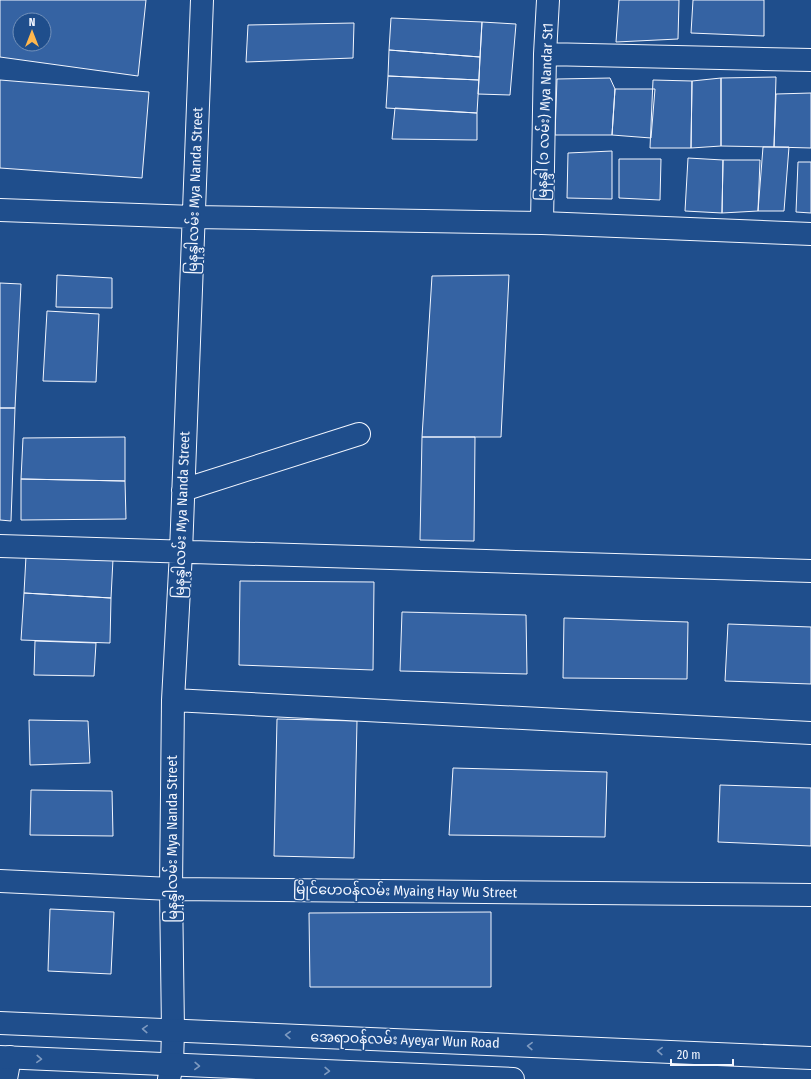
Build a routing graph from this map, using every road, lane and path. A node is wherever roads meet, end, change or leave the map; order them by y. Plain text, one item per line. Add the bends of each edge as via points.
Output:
1 (202, 0) edge
2 (548, 0) edge
3 (545, 54) junction
4 (811, 60) edge
5 (0, 210) edge
6 (194, 217) junction
7 (542, 223) junction
8 (811, 234) edge
9 (359, 434) dead end
10 (183, 490) junction
11 (0, 546) edge
12 (181, 552) junction
13 (811, 571) edge
14 (173, 700) junction
15 (811, 733) edge
16 (0, 882) edge
17 (171, 888) junction
18 (811, 895) edge
19 (0, 1023) edge
20 (173, 1030) junction
21 (5, 1057) edge
22 (811, 1058) edge
23 (170, 1072) edge
24 (6, 1079) edge
25 (513, 1079) edge

1 - 6 street, မြနန္ဒါလမ်း Mya Nanda Street
2 - 3 street, မြနန္ဒါ (၁ လမ်း) Mya Nandar St1
3 - 4 street
3 - 7 street, မြနန္ဒါ (၁ လမ်း) Mya Nandar St1
5 - 6 street
6 - 7 street
6 - 10 street, မြနန္ဒါလမ်း Mya Nanda Street
7 - 8 street
9 - 10 street
10 - 12 street, မြနန္ဒါလမ်း Mya Nanda Street
11 - 12 street
12 - 13 street
12 - 14 street, မြနန္ဒါလမ်း Mya Nanda Street
14 - 15 street
14 - 17 street, မြနန္ဒါလမ်း Mya Nanda Street
16 - 17 street, မြိုင်ဟေဝန်လမ်း Myaing Hay Wu Street
17 - 18 street, မြိုင်ဟေဝန်လမ်း Myaing Hay Wu Street
17 - 20 street, မြနန္ဒါလမ်း Mya Nanda Street
20 -> 19 street, အေရာဝန်လမ်း Ayeyar Wun Road
22 -> 20 street, အေရာဝန်လမ်း Ayeyar Wun Road
20 - 23 street, မြနန္ဒါလမ်း Mya Nanda Street
21 -> 23 street
21 - 24 street
23 -> 25 street

